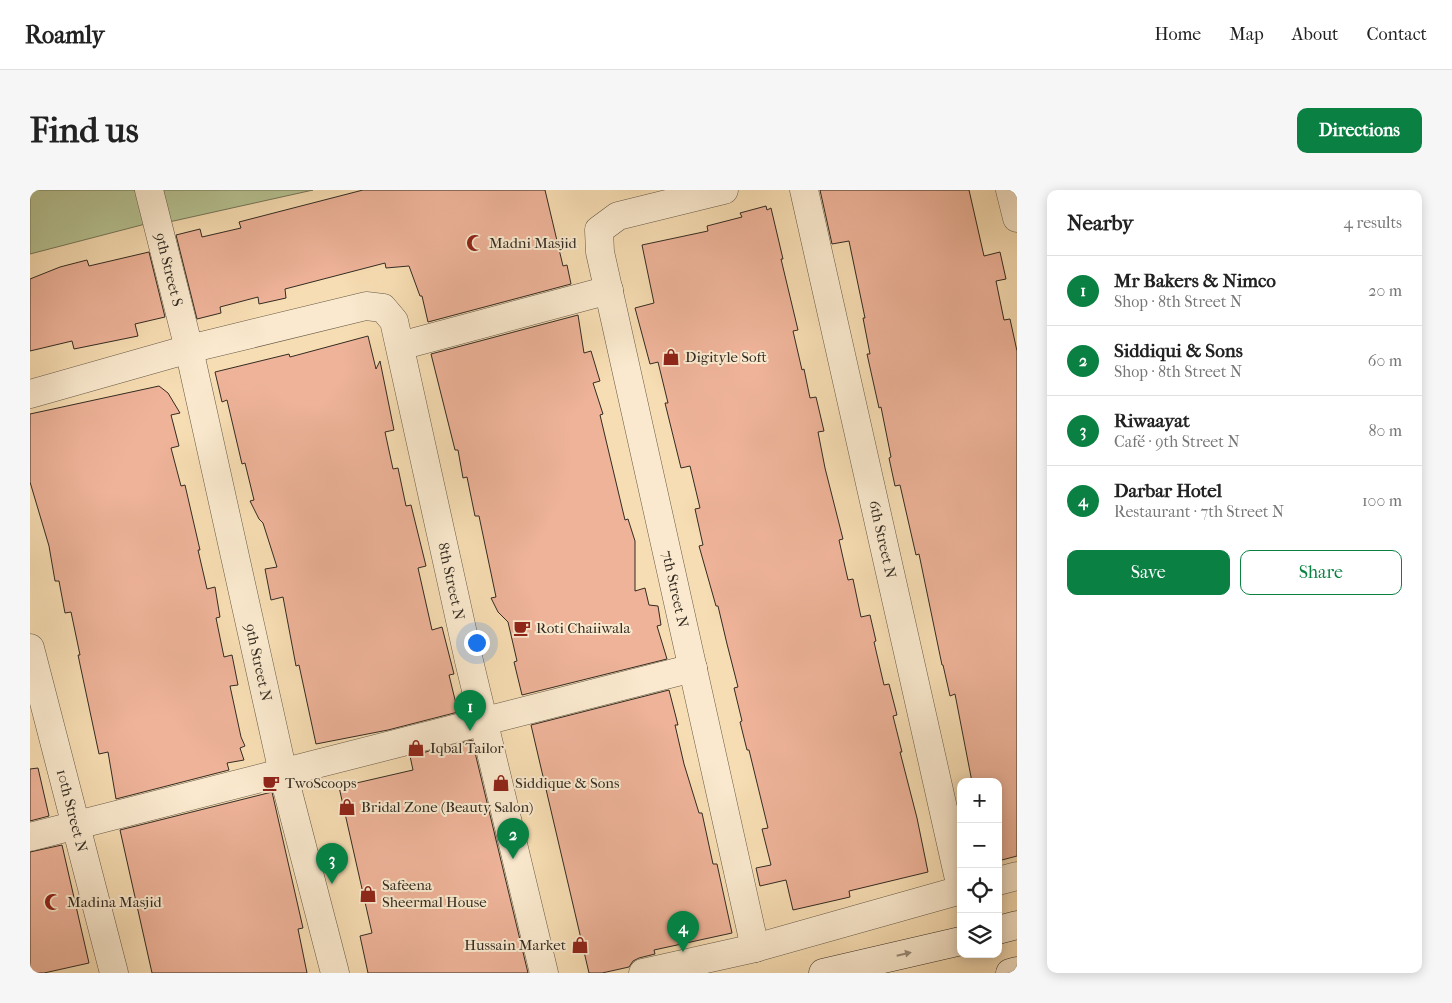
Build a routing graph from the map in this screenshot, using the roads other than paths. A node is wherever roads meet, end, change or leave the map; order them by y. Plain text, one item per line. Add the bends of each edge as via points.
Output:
1 (149, 190) edge
2 (724, 190) edge
3 (804, 190) edge
4 (1010, 190) edge
5 (1017, 218) edge
6 (609, 290) junction
7 (400, 346) junction
8 (189, 349) junction
9 (30, 394) edge
10 (30, 648) edge
11 (693, 668) junction
12 (484, 722) junction
13 (283, 773) junction
14 (76, 826) junction
15 (30, 838) edge
16 (957, 871) edge
17 (1017, 876) edge
18 (1002, 880) edge
19 (957, 890) edge
20 (1017, 925) edge
21 (1002, 929) edge
22 (957, 942) edge
23 (755, 948) junction
24 (1017, 971) edge
25 (114, 973) edge
26 (335, 973) edge
27 (544, 973) edge
28 (643, 973) edge
29 (823, 973) edge
30 (1010, 973) edge

1 - 8 street, 9th Street S
2 - 6 street, 7th Street N via 618,216 599,230 600,252
3 - 16 street, 6th Street N
4 - 5 street
6 - 7 street
6 - 11 street, 7th Street N
7 - 8 street, 8th Street N via 394,321 383,308 366,306
7 - 12 street, 8th Street N
8 - 9 street
8 - 13 street, 9th Street N
10 - 14 street, 10th Street N
11 - 12 street
11 - 23 street, 7th Street N
12 - 13 street
12 - 27 street, 8th Street N
13 - 14 street
13 - 26 street, 9th Street N
14 - 15 street
14 - 25 street, 10th Street N
17 - 18 street
19 - 23 street
20 - 21 street
29 -> 22 street
23 - 28 street
24 - 30 street

